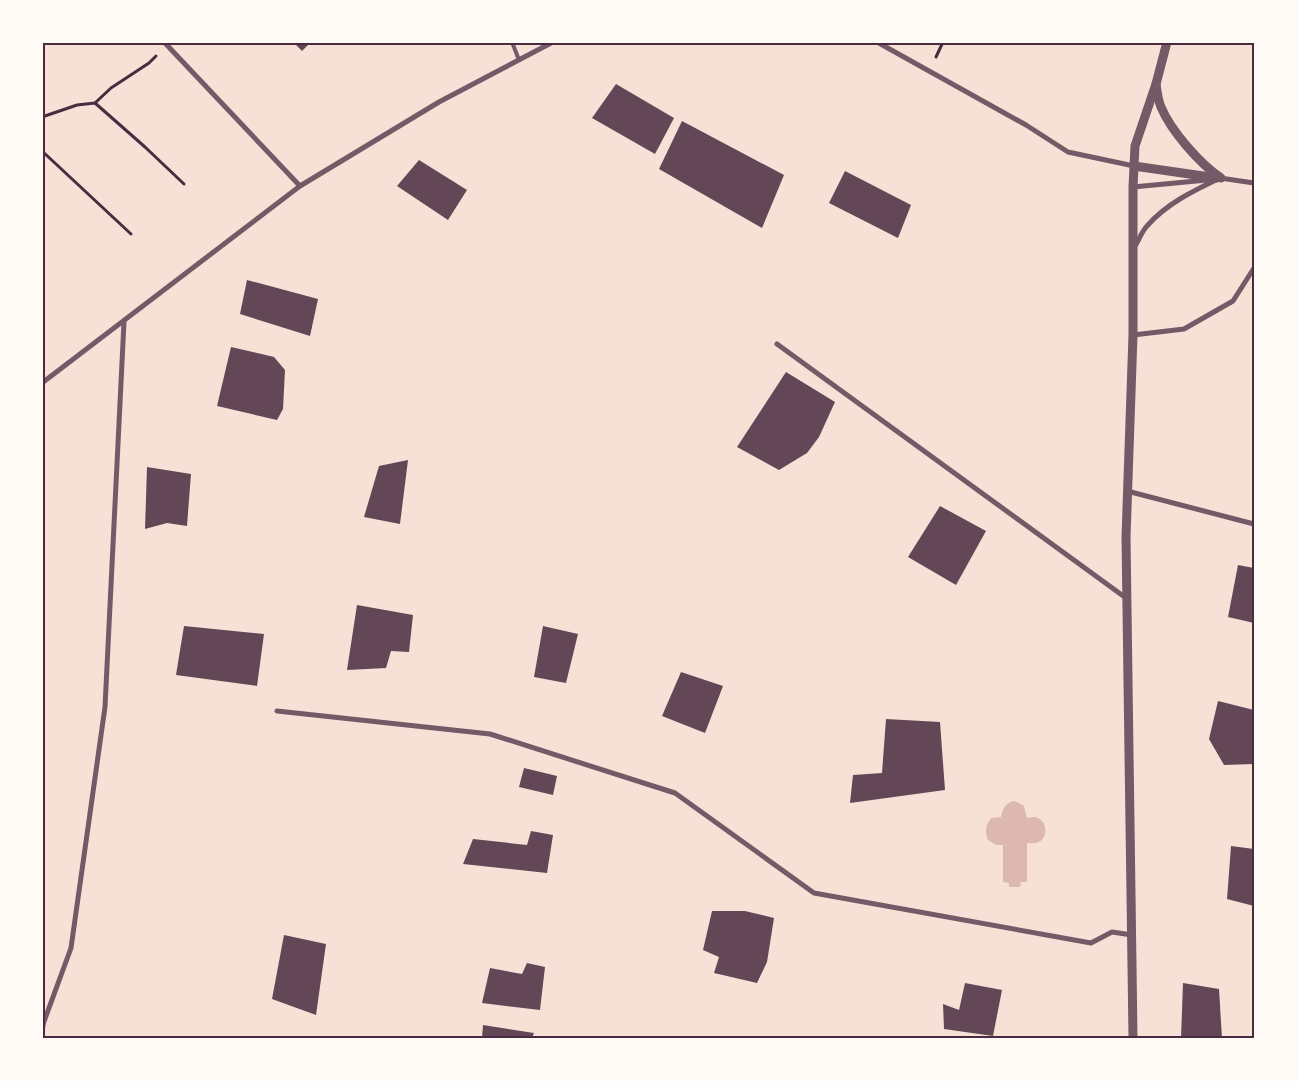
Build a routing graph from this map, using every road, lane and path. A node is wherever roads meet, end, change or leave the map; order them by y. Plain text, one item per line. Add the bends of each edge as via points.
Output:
1 (512, 42) edge
2 (553, 42) edge
3 (877, 42) edge
4 (943, 42) edge
5 (1167, 42) edge
6 (165, 44) edge
7 (935, 59) dead end
8 (519, 60) junction
9 (1156, 84) junction
10 (95, 102) junction
11 (42, 117) edge
12 (42, 152) edge
13 (1134, 166) junction
14 (1221, 178) junction
15 (1254, 183) edge
16 (184, 184) dead end
17 (300, 186) junction
18 (1133, 187) junction
19 (130, 234) dead end
20 (1133, 250) junction
21 (1254, 268) edge
22 (124, 322) junction
23 (1133, 335) junction
24 (777, 344) dead end
25 (42, 384) edge
26 (1127, 491) junction
27 (1254, 524) edge
28 (1127, 598) junction
29 (277, 711) dead end
30 (1132, 935) junction
31 (43, 1026) edge
32 (42, 1034) edge
33 (1134, 1038) edge

1 - 8 lane
2 - 8 street
3 - 13 street via 1068,152
4 - 7 path
5 - 9 street
6 - 10 path via 149,63
6 - 17 street
8 - 17 street via 439,102
9 - 13 street via 1135,146
9 - 14 street via 1161,107 1181,138 1206,168
10 - 11 path
10 - 16 path
12 - 19 path
13 - 14 street
13 - 18 street
14 - 15 street
14 - 18 street
14 - 20 street via 1188,193 1161,213 1146,227
17 - 22 street
18 - 20 street
20 - 23 street
21 - 23 street via 1233,301 1184,328
22 - 25 street
22 - 31 street via 105,707 71,948
23 - 26 street
24 - 28 street
26 - 27 street
26 - 28 street
28 - 30 street
29 - 30 street via 490,734 675,792 814,893 1091,944 1112,932
30 - 33 street
31 - 32 street

